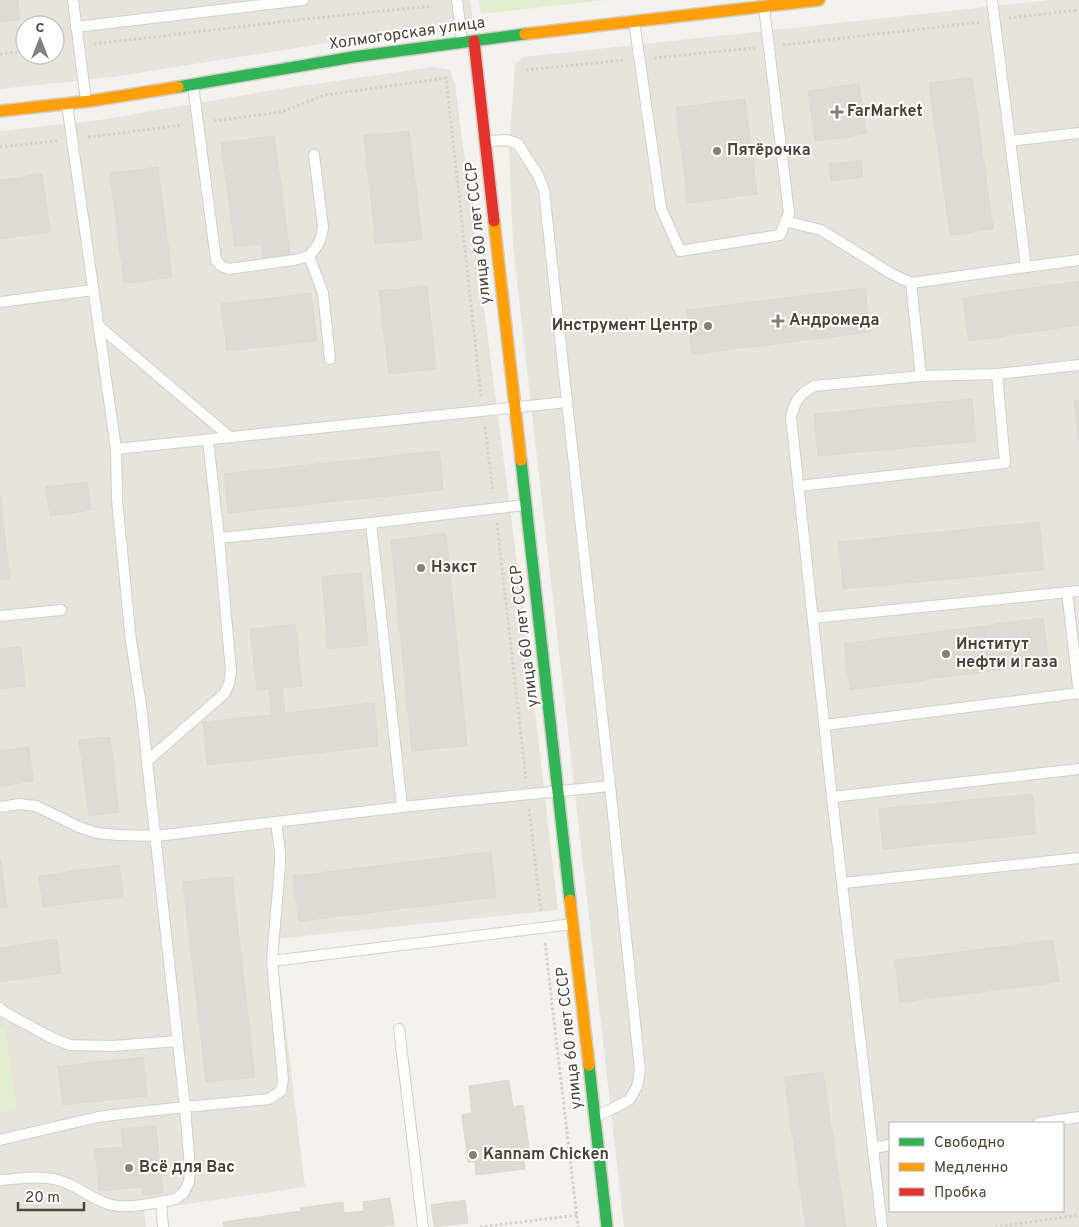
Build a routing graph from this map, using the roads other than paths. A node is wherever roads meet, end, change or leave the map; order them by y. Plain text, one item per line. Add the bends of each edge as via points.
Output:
1 (73, 0) edge
2 (303, 0) edge
3 (456, 0) edge
4 (820, 0) edge
5 (992, 0) edge
6 (764, 6) junction
7 (634, 21) junction
8 (76, 27) junction
9 (468, 42) junction
10 (193, 85) junction
11 (86, 102) junction
12 (67, 104) junction
13 (0, 111) edge
14 (1079, 133) edge
15 (485, 141) junction
16 (1010, 141) junction
17 (314, 155) dead end
18 (785, 221) junction
19 (309, 256) junction
20 (1079, 260) edge
21 (1026, 267) junction
22 (911, 283) junction
23 (93, 290) junction
24 (0, 302) edge
25 (100, 326) junction
26 (330, 359) dead end
27 (1079, 365) edge
28 (997, 374) junction
29 (921, 376) junction
30 (567, 402) junction
31 (514, 408) junction
32 (230, 437) junction
33 (208, 440) junction
34 (116, 449) junction
35 (799, 486) junction
36 (526, 505) junction
37 (371, 523) junction
38 (219, 538) junction
39 (1079, 590) edge
40 (1067, 592) junction
41 (62, 610) dead end
42 (0, 616) edge
43 (813, 618) junction
44 (1079, 693) edge
45 (825, 725) junction
46 (147, 761) junction
47 (1079, 769) edge
48 (610, 786) junction
49 (558, 791) junction
50 (832, 797) junction
51 (0, 806) edge
52 (402, 807) junction
53 (276, 822) junction
54 (156, 836) junction
55 (1079, 858) edge
56 (843, 883) junction
57 (574, 924) junction
58 (272, 961) junction
59 (0, 1008) edge
60 (399, 1029) dead end
61 (178, 1040) junction
62 (185, 1108) junction
63 (1079, 1117) edge
64 (596, 1118) junction
65 (1046, 1122) edge
66 (0, 1140) edge
67 (889, 1145) edge
68 (872, 1148) junction
69 (0, 1180) edge
70 (161, 1202) junction
71 (163, 1227) edge
72 (423, 1227) edge
73 (607, 1227) edge
74 (882, 1227) edge

1 - 8 lane
2 - 8 lane
3 - 9 lane
4 - 6 main road, Холмогорская улица
5 - 16 lane
6 - 7 main road, Холмогорская улица
6 - 18 lane via 789,213
7 - 9 main road, Холмогорская улица
7 - 18 lane via 661,208 680,251 780,236
8 - 11 lane
9 - 10 main road, Холмогорская улица via 355,57
9 - 15 main road, улица 60 лет СССР
10 - 11 main road, Холмогорская улица
10 - 19 lane via 216,260 228,268
11 - 12 main road, Холмогорская улица
12 - 13 main road, Холмогорская улица
12 - 23 lane
14 - 16 lane
15 - 30 lane via 507,140 518,144 544,190
15 - 31 main road, улица 60 лет СССР
16 - 21 lane
17 - 19 lane via 323,227 318,247
18 - 22 lane via 821,230
19 - 26 lane via 323,293
20 - 21 lane
21 - 22 lane
22 - 29 lane
23 - 24 lane
23 - 25 lane
25 - 32 lane
25 - 34 lane
27 - 28 lane
28 - 29 lane
28 - 35 lane via 1006,463
29 - 35 lane via 814,386 802,393 791,417
30 - 31 lane
30 - 48 lane
31 - 32 lane
31 - 36 main road, улица 60 лет СССР
32 - 33 lane
33 - 34 lane
33 - 38 lane
34 - 46 lane via 117,500 131,641
35 - 43 lane
36 - 37 lane
36 - 49 main road, улица 60 лет СССР
37 - 38 lane
37 - 52 lane
38 - 46 lane via 231,671 229,684 224,694
39 - 40 lane
40 - 43 lane
40 - 44 lane
41 - 42 lane
43 - 45 lane
44 - 45 lane
45 - 50 lane
46 - 54 lane
47 - 50 lane
48 - 49 lane
48 - 64 lane via 640,1070 637,1087 629,1100
49 - 52 lane
49 - 57 main road, улица 60 лет СССР
50 - 56 lane
51 - 54 lane via 36,806 97,833
52 - 53 lane
53 - 54 lane
53 - 58 lane via 280,864
54 - 61 lane
55 - 56 lane
56 - 68 lane
57 - 58 lane
57 - 64 main road, улица 60 лет СССР
58 - 62 lane via 284,1080 281,1091 269,1098
59 - 61 lane via 70,1045 113,1046
60 - 72 lane
61 - 62 lane
62 - 66 lane via 121,1114
62 - 70 lane via 189,1182 176,1199
63 - 65 lane
64 - 73 main road, улица 60 лет СССР
67 - 68 lane
68 - 74 lane
69 - 70 lane via 42,1177 59,1180 104,1203 125,1207
70 - 71 lane

